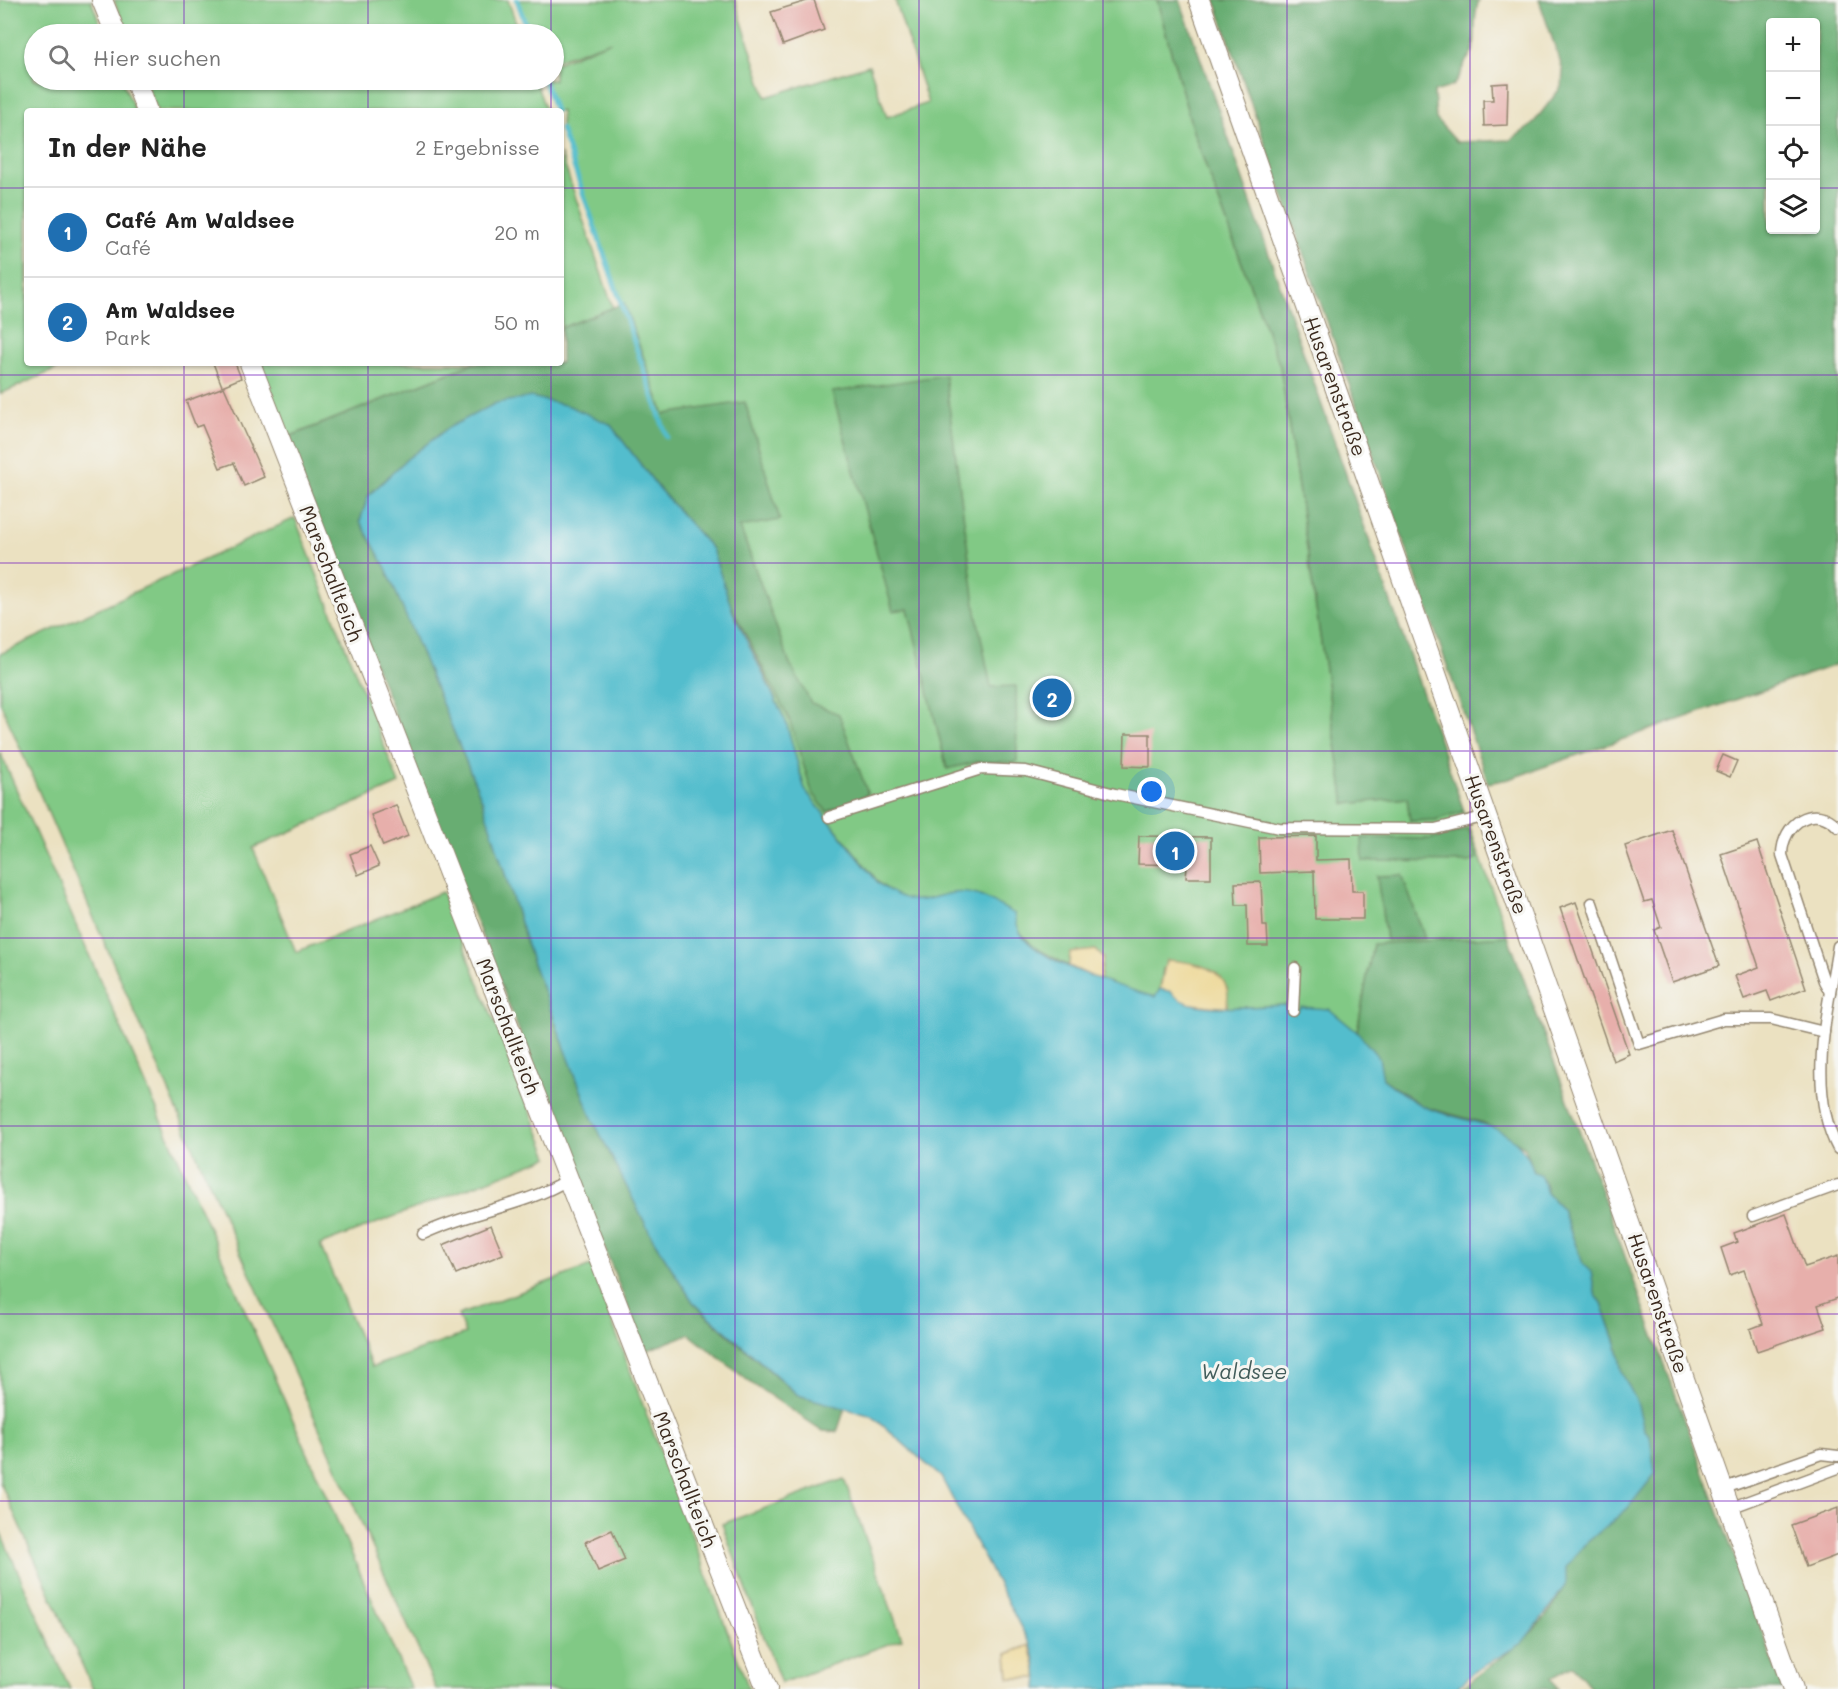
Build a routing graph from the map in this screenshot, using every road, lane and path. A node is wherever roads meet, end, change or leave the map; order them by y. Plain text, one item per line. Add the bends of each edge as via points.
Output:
1 (102, 0) edge
2 (1199, 0) edge
3 (112, 24) edge
4 (139, 90) edge
5 (146, 108) edge
6 (251, 366) edge
7 (1487, 816) junction
8 (829, 817) dead end
9 (1838, 827) edge
10 (1592, 903) dead end
11 (1838, 946) edge
12 (1295, 968) dead end
13 (1830, 992) junction
14 (1293, 1011) dead end
15 (1824, 1032) junction
16 (1838, 1149) edge
17 (569, 1179) junction
18 (1838, 1185) edge
19 (1753, 1216) dead end
20 (423, 1234) dead end
21 (1838, 1456) edge
22 (1838, 1468) edge
23 (1722, 1489) junction
24 (1730, 1508) junction
25 (767, 1689) edge
26 (1793, 1689) edge

1 - 3 street
2 - 7 street, Husarenstraße
4 - 5 street
6 - 17 street, Marschallteich
7 - 8 lane via 1435,829 1279,828 1114,794 1026,771 981,769
7 - 23 street, Husarenstraße
9 - 13 lane via 1826,818 1804,818 1789,827 1782,843 1782,855
10 - 15 lane via 1639,1044 1724,1019 1771,1019
11 - 13 lane
12 - 14 lane
13 - 15 lane
15 - 16 lane via 1824,1091 1828,1123
17 - 20 lane via 526,1200 451,1220
17 - 25 street, Marschallteich
18 - 19 lane
21 - 23 lane via 1821,1454
22 - 24 lane
23 - 24 street, Husarenstraße
24 - 26 street, Husarenstraße

